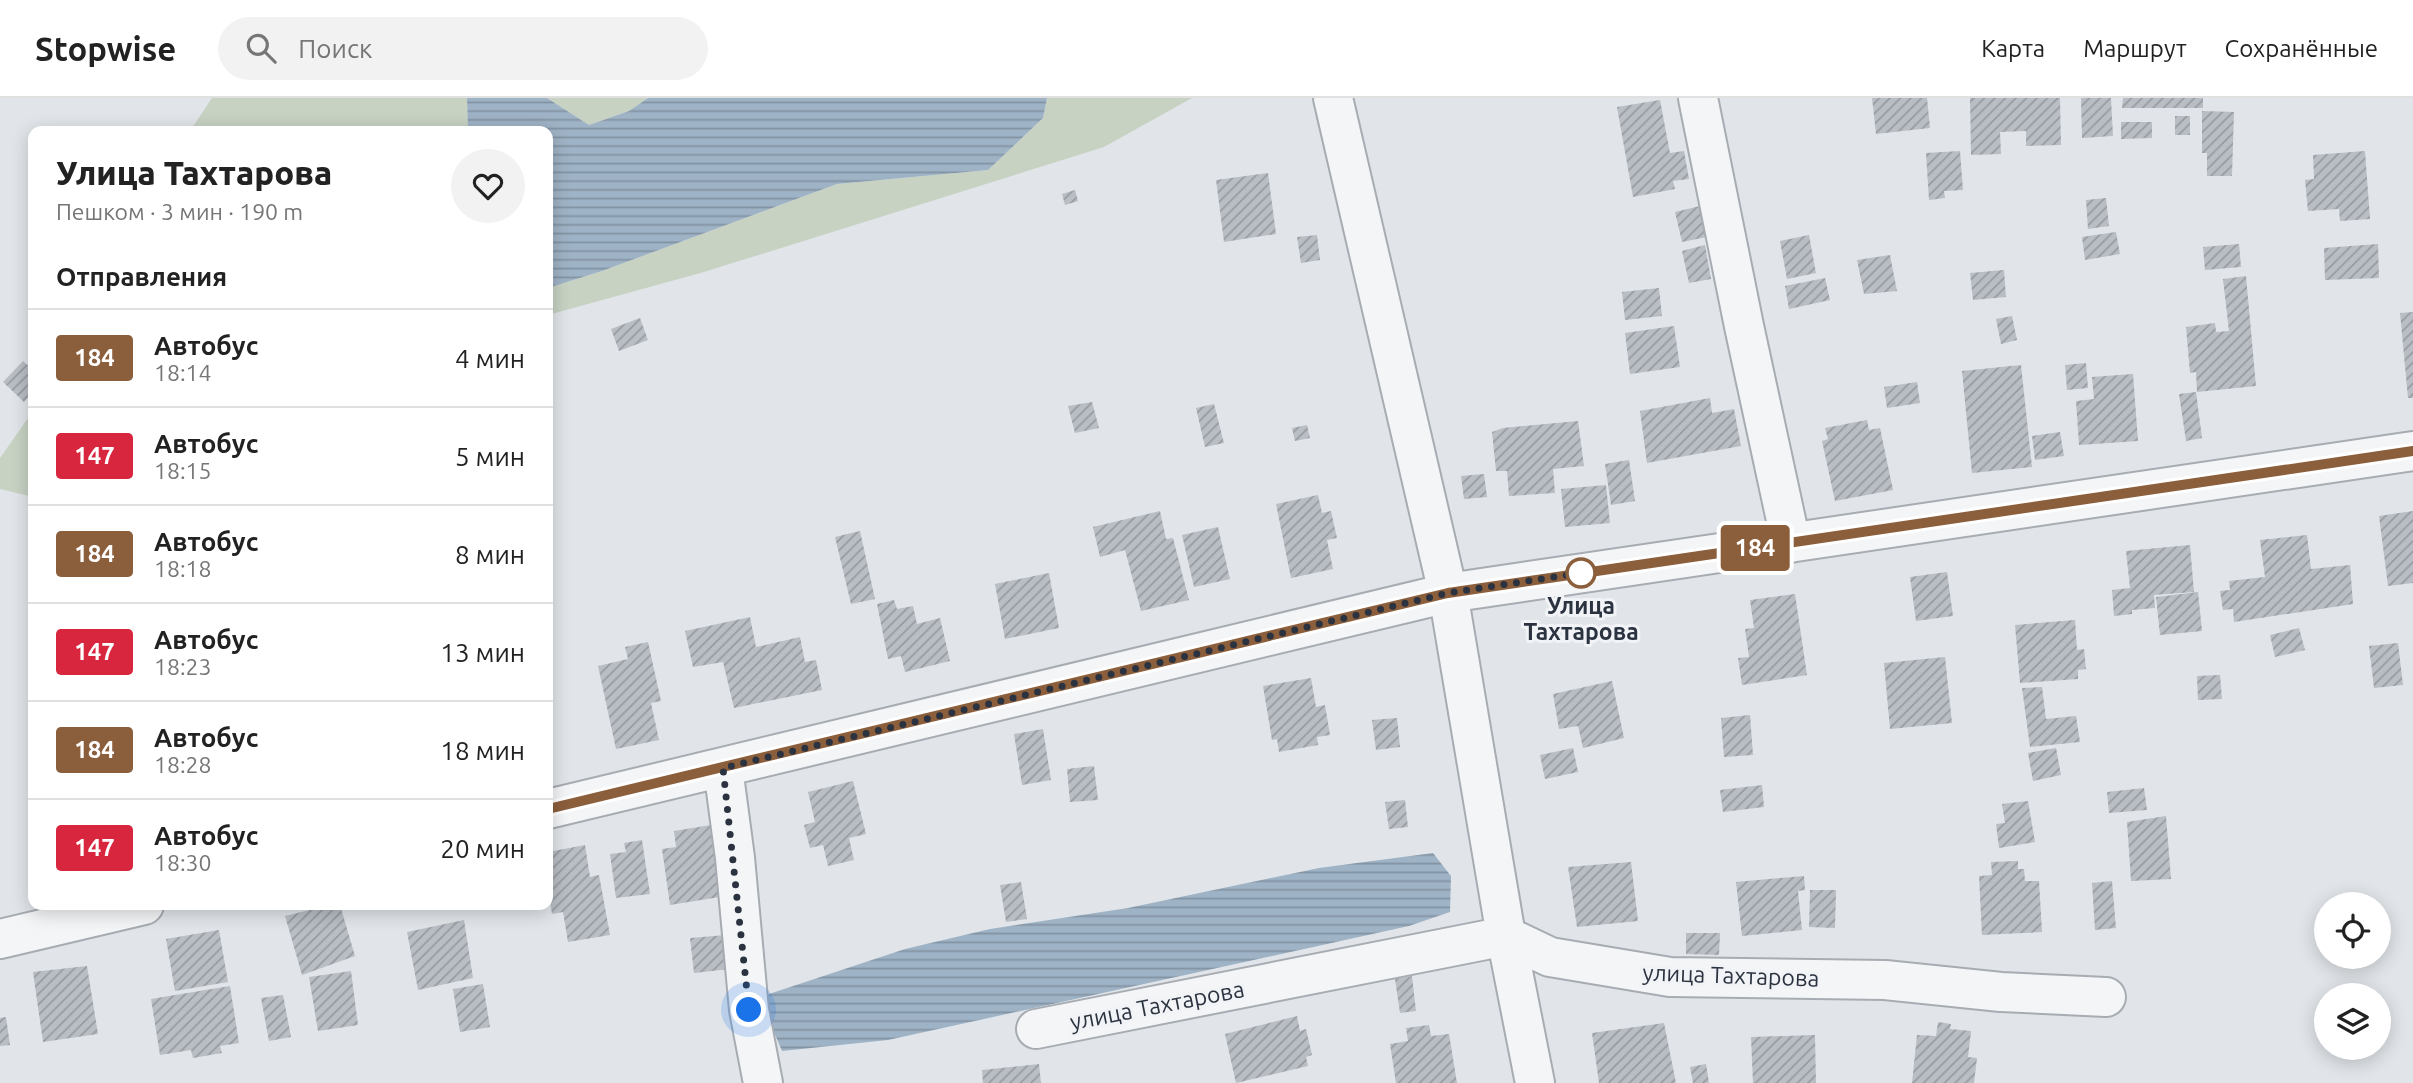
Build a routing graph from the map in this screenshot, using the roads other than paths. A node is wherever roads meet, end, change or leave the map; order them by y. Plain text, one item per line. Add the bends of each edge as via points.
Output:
1 (1333, 98) edge
2 (1698, 98) edge
3 (2413, 451) edge
4 (1791, 543) junction
5 (1448, 593) junction
6 (723, 768) junction
7 (553, 808) edge
8 (123, 910) edge
9 (1506, 936) junction
10 (0, 939) edge
11 (2106, 997) dead end
12 (1036, 1029) dead end
13 (764, 1083) edge
14 (1535, 1083) edge

1 - 5 street
2 - 4 street
3 - 4 street
4 - 5 street
5 - 6 street
5 - 9 street
6 - 7 street
6 - 13 street via 749,1010
8 - 10 street
9 - 11 street, улица Тахтарова via 1550,957 1670,977 1885,980
9 - 12 street, улица Тахтарова
9 - 14 street

